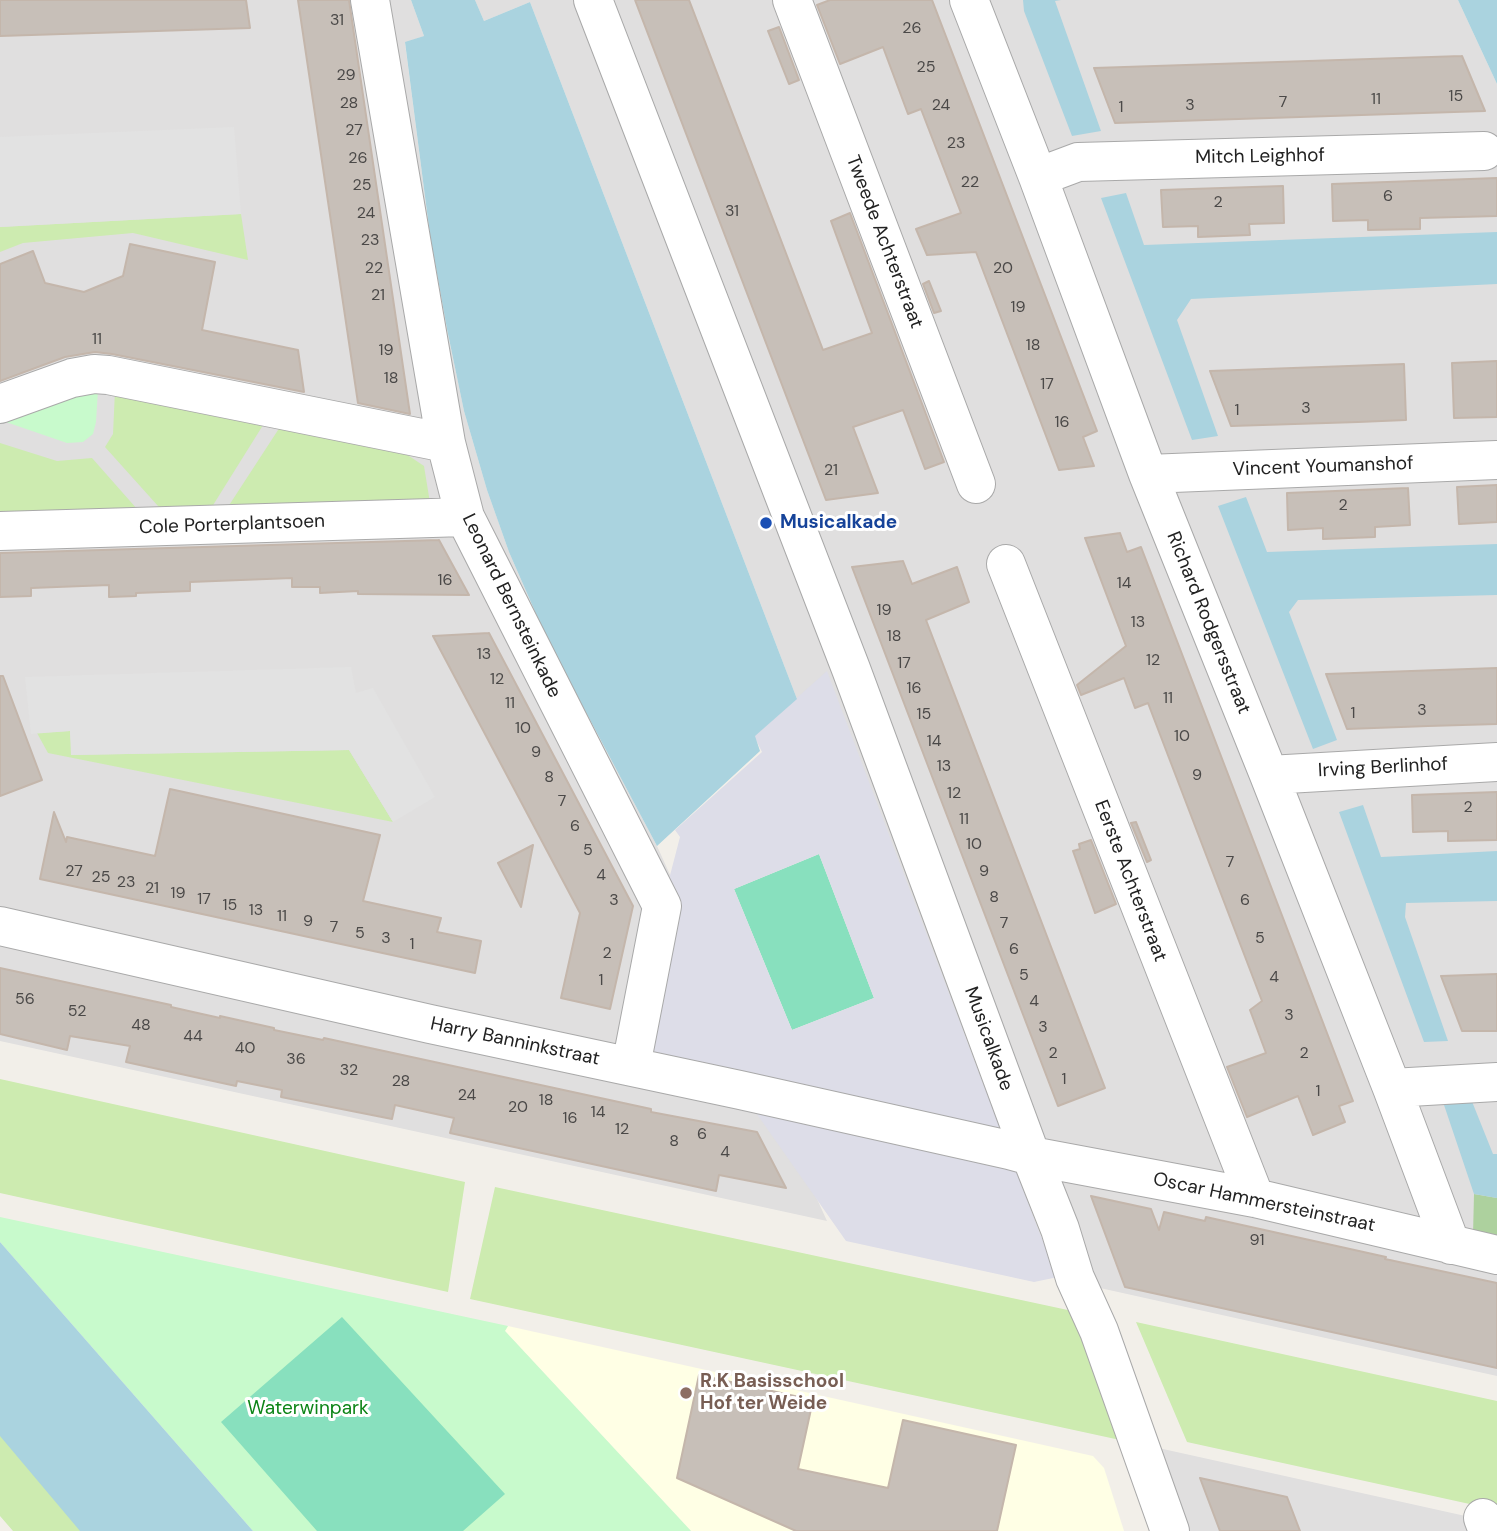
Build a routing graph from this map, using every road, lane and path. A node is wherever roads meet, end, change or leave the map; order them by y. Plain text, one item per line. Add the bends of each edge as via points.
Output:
1 (370, 0) edge
2 (593, 0) edge
3 (792, 0) edge
4 (969, 0) edge
5 (1484, 151) dead end
6 (1038, 177) junction
7 (0, 404) edge
8 (446, 443) junction
9 (1497, 460) edge
10 (1148, 474) junction
11 (976, 484) dead end
12 (464, 517) junction
13 (0, 531) edge
14 (1006, 564) dead end
15 (1497, 762) edge
16 (1269, 775) junction
17 (0, 926) edge
18 (631, 1066) junction
19 (1497, 1082) edge
20 (1392, 1088) junction
21 (1031, 1156) junction
22 (1255, 1198) junction
23 (1451, 1245) junction
24 (1497, 1255) edge
25 (1170, 1531) edge

1 - 8 street, Leonard Bernsteinkade
2 - 21 street, Musicalkade via 846,656
3 - 11 street, Tweede Achterstraat
4 - 6 street, Richard Rodgersstraat
5 - 6 street, Mitch Leighhof via 1078,162
6 - 10 street, Richard Rodgersstraat
7 - 8 street via 72,379 108,375
8 - 12 street, Leonard Bernsteinkade
9 - 10 street, Vincent Youmanshof
10 - 16 street, Richard Rodgersstraat
12 - 13 street, Cole Porterplantsoen
12 - 18 street, Leonard Bernsteinkade via 662,906
14 - 22 street, Eerste Achterstraat
15 - 16 street, Irving Berlinhof
16 - 20 street, Richard Rodgersstraat
17 - 18 street, Harry Banninkstraat
18 - 21 street, Harry Banninkstraat
19 - 20 street
20 - 23 street, Richard Rodgersstraat
21 - 22 street, Oscar Hammersteinstraat
21 - 25 street, Musicalkade
22 - 23 street, Oscar Hammersteinstraat
23 - 24 street, Oscar Hammersteinstraat

